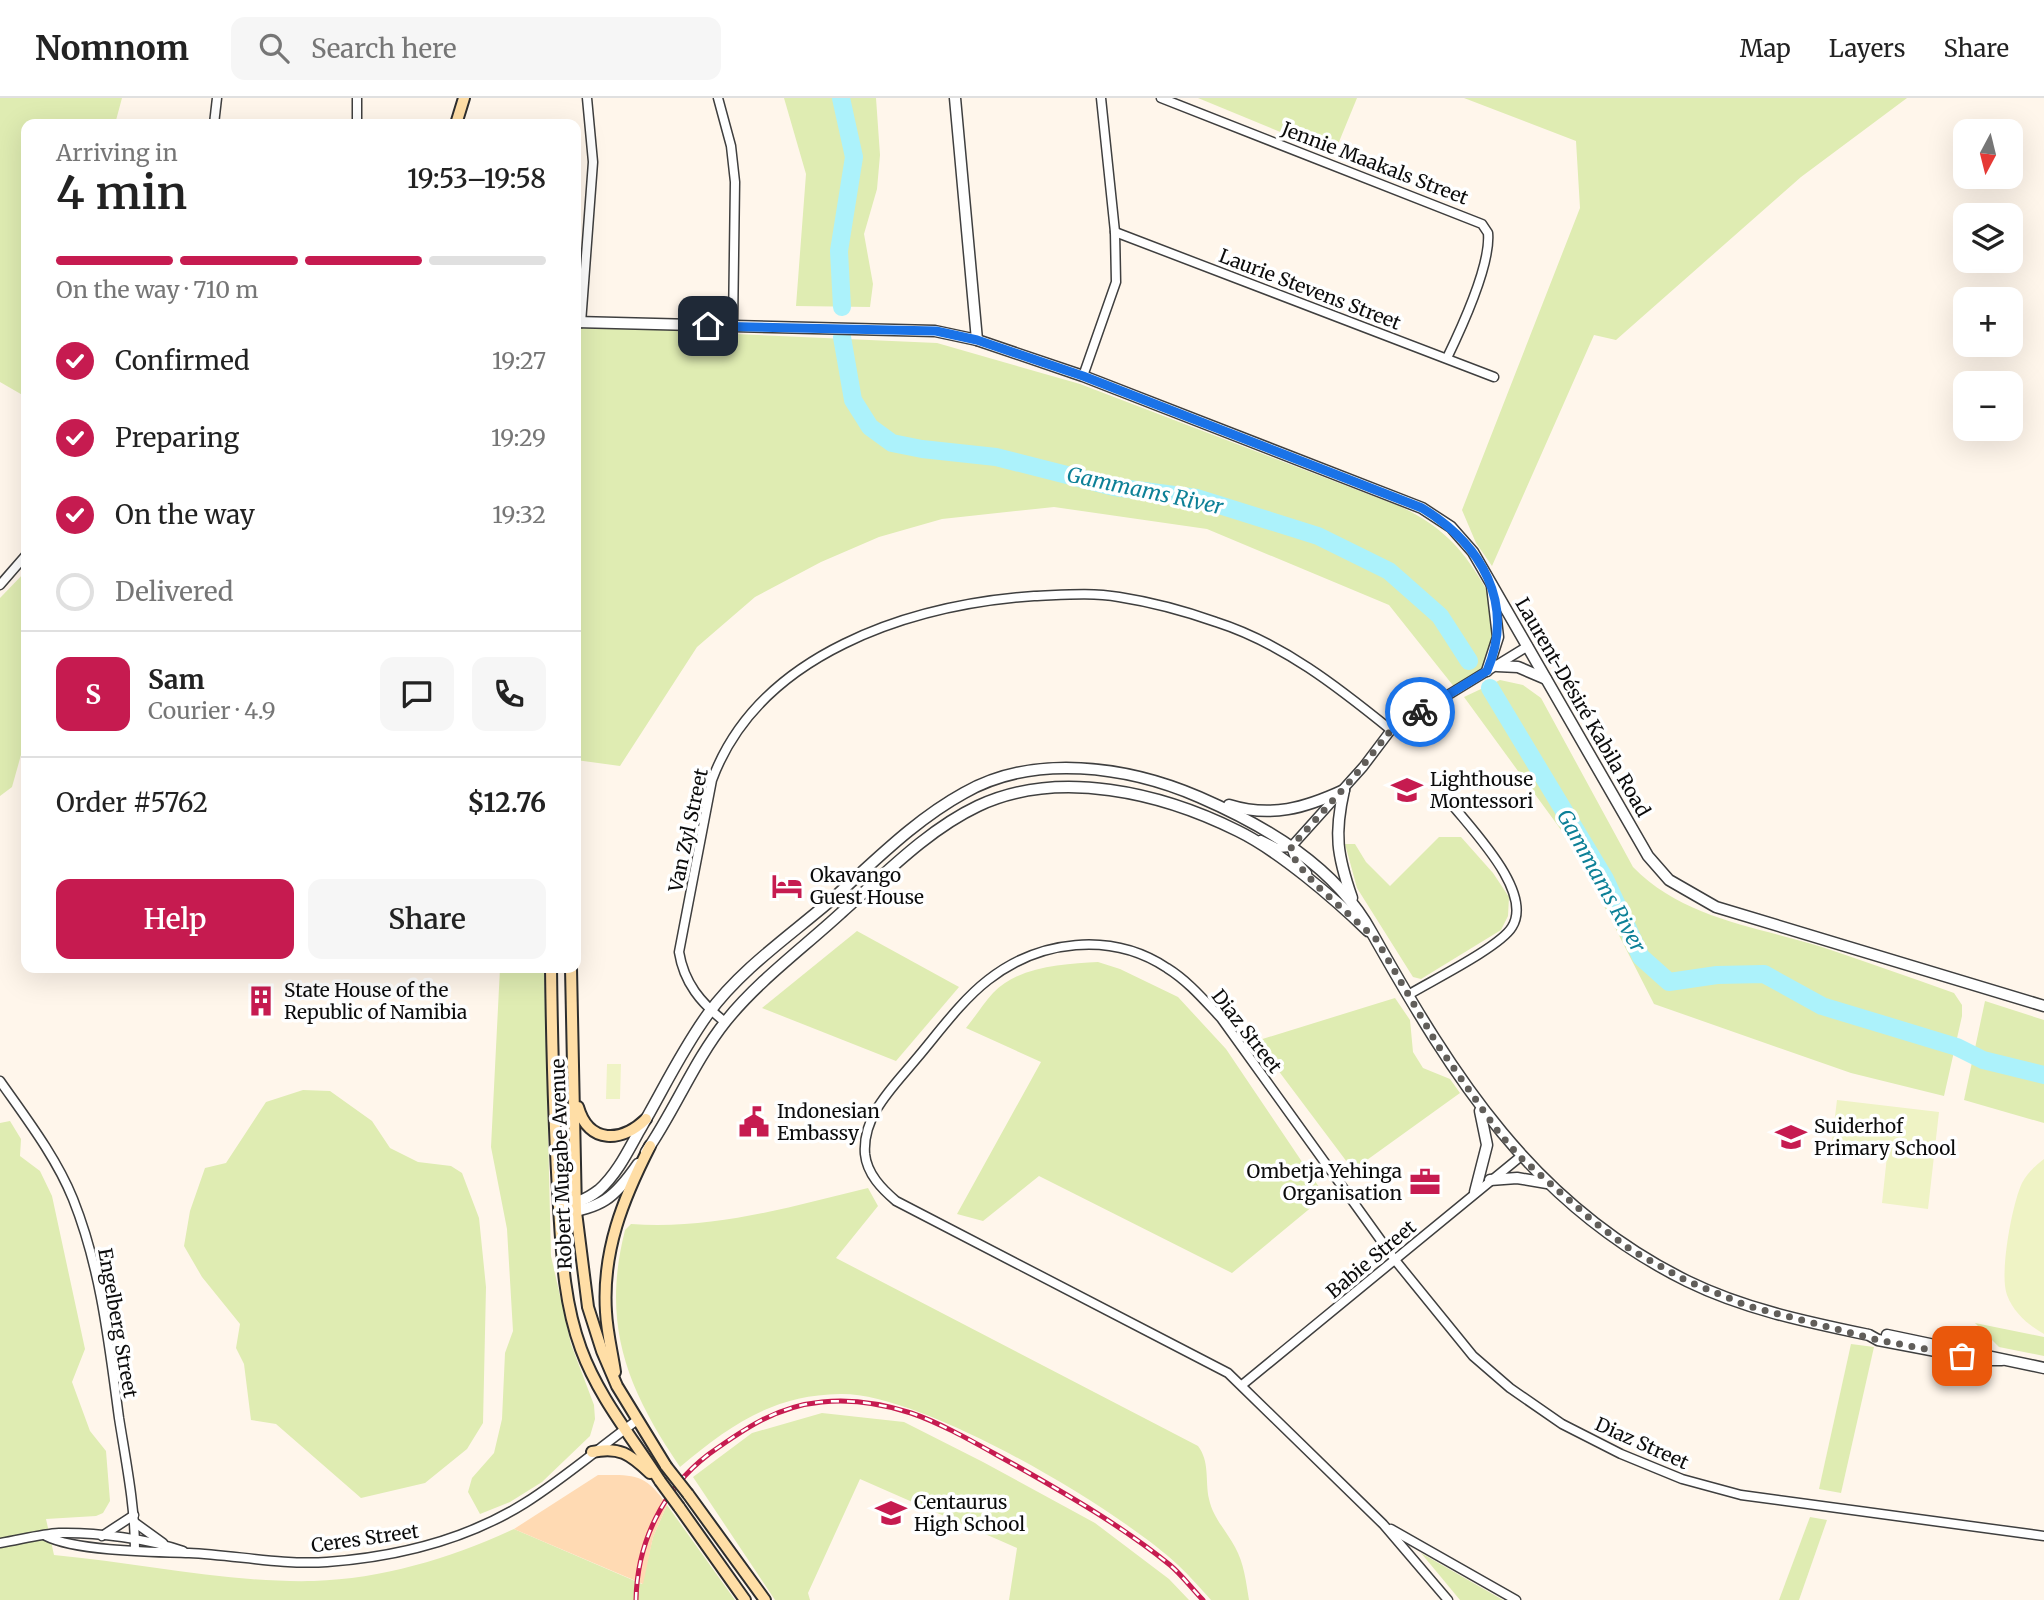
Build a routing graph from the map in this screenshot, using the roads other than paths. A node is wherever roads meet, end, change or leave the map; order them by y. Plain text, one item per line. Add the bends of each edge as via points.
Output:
1 (216, 98) edge
2 (357, 98) edge
3 (464, 98) edge
4 (587, 98) edge
5 (718, 98) edge
6 (955, 98) edge
7 (1101, 98) edge
8 (1161, 98) edge
9 (214, 119) edge
10 (358, 119) edge
11 (458, 119) edge
12 (462, 119) edge
13 (1115, 232) junction
14 (581, 291) edge
15 (581, 323) edge
16 (733, 327) junction
17 (977, 340) junction
18 (1447, 358) junction
19 (1083, 376) junction
20 (1494, 377) dead end
21 (21, 561) edge
22 (1491, 581) junction
23 (0, 584) edge
24 (1528, 646) junction
25 (1497, 666) junction
26 (1487, 671) junction
27 (1546, 680) junction
28 (1391, 730) junction
29 (1179, 788) junction
30 (1344, 790) junction
31 (1451, 802) dead end
32 (1240, 832) junction
33 (1291, 847) junction
34 (1315, 884) junction
35 (1353, 901) junction
36 (1376, 939) junction
37 (551, 973) edge
38 (571, 973) edge
39 (1408, 995) junction
40 (2044, 1006) edge
41 (710, 1010) junction
42 (725, 1022) junction
43 (0, 1081) edge
44 (575, 1097) junction
45 (1479, 1106) junction
46 (646, 1119) junction
47 (650, 1146) junction
48 (1520, 1157) junction
49 (1490, 1180) junction
50 (1551, 1184) junction
51 (1475, 1192) junction
52 (576, 1208) junction
53 (559, 1210) junction
54 (1395, 1260) junction
55 (2044, 1368) edge
56 (1242, 1385) junction
57 (617, 1386) junction
58 (636, 1420) junction
59 (625, 1429) junction
60 (592, 1452) junction
61 (659, 1480) junction
62 (134, 1519) junction
63 (1384, 1524) junction
64 (102, 1535) junction
65 (46, 1536) junction
66 (2044, 1536) edge
67 (0, 1543) edge
68 (166, 1545) junction
69 (135, 1546) junction
70 (189, 1553) junction
71 (745, 1600) edge
72 (765, 1600) edge
73 (1448, 1600) edge
74 (1516, 1600) edge

1 - 9 street
2 - 10 street
3 - 11 main road
3 - 12 main road
4 - 14 street via 593,162
5 - 16 street via 735,182
6 - 17 street
7 - 13 street
8 - 18 street, Jennie Maakals Street via 1482,224 1489,239 1465,320
13 - 18 street, Laurie Stevens Street
13 - 19 street via 1115,282
15 - 16 street, Laurent-Désiré Kabila Road
16 - 17 street, Laurent-Désiré Kabila Road via 936,331
17 - 19 street, Laurent-Désiré Kabila Road
18 - 20 street, Laurie Stevens Street
19 - 22 street, Laurent-Désiré Kabila Road via 1422,508 1451,527
21 - 23 street
22 - 24 street, Laurent-Désiré Kabila Road
22 - 26 street via 1498,637
24 - 25 street
24 - 27 street, Laurent-Désiré Kabila Road
25 - 26 street
25 - 27 street via 1518,667
26 - 28 street
27 - 40 street, Laurent-Désiré Kabila Road via 1648,856 1682,889 1716,906
28 - 30 street
28 - 41 street, Van Zyl Street via 1282,651 1218,622 1117,597 1065,594 999,599 886,624 800,670 767,695 720,759 679,952 688,981
29 - 30 street via 1247,811 1268,813 1317,803
29 - 33 street
29 - 41 street via 1071,768 1004,776 966,791 881,855
30 - 33 street
30 - 35 street via 1337,845
31 - 39 street via 1510,883 1518,905 1516,918 1502,939
32 - 33 street via 1277,848
32 - 34 street
32 - 42 street via 1153,799 1086,788 1012,793 943,827 766,980
33 - 34 street via 1296,862
33 - 35 street
34 - 36 street
35 - 36 street
36 - 39 street
37 - 53 main road, Robert Mugabe Avenue
38 - 44 main road, Robert Mugabe Avenue
39 - 45 street
41 - 42 street, Van Zyl Street
41 - 46 street
42 - 47 street
43 - 62 street, Engelberg Street via 57,1168 91,1251
44 - 46 main road via 586,1124 606,1136 633,1131
44 - 52 main road, Robert Mugabe Avenue
45 - 48 street
45 - 51 street via 1487,1145
46 - 52 street via 604,1185
47 - 52 street via 611,1197 598,1206
47 - 57 main road via 622,1203 608,1260 606,1314
48 - 49 street, Babie Street
48 - 50 street
49 - 50 street via 1525,1178
49 - 51 street, Babie Street
50 - 55 street via 1631,1250 1687,1281 1771,1313
51 - 54 street, Babie Street
52 - 53 street
52 - 57 main road, Robert Mugabe Avenue via 588,1307
53 - 59 main road, Robert Mugabe Avenue via 565,1289 575,1332 596,1384
54 - 56 street, Babie Street
54 - 56 street, Diaz Street via 1221,1018 1165,966 1107,944 1080,944 1019,959 987,981 882,1100 870,1121 865,1155 879,1186 919,1213 1207,1360
54 - 66 street, Diaz Street via 1473,1356 1510,1388 1562,1424 1621,1454 1682,1479 1741,1495
56 - 63 street, Diaz Street
57 - 58 main road, Robert Mugabe Avenue
58 - 59 street, Ceres Street
58 - 72 main road, Robert Mugabe Avenue, bridge
59 - 60 street, Ceres Street
59 - 61 main road, Robert Mugabe Avenue
60 - 61 main road via 624,1451
60 - 70 street, Ceres Street via 509,1513 421,1547 327,1562
61 - 71 main road, Robert Mugabe Avenue, bridge
62 - 64 street
62 - 68 street
62 - 69 street, Engelberg Street
63 - 73 street, Diaz Street
63 - 74 street
64 - 65 street, Ceres Street
64 - 69 street, Ceres Street
65 - 67 street, Ceres Street
65 - 69 street, Ceres Street via 60,1542
68 - 69 street, Ceres Street
68 - 70 street, Ceres Street
69 - 70 street, Ceres Street

